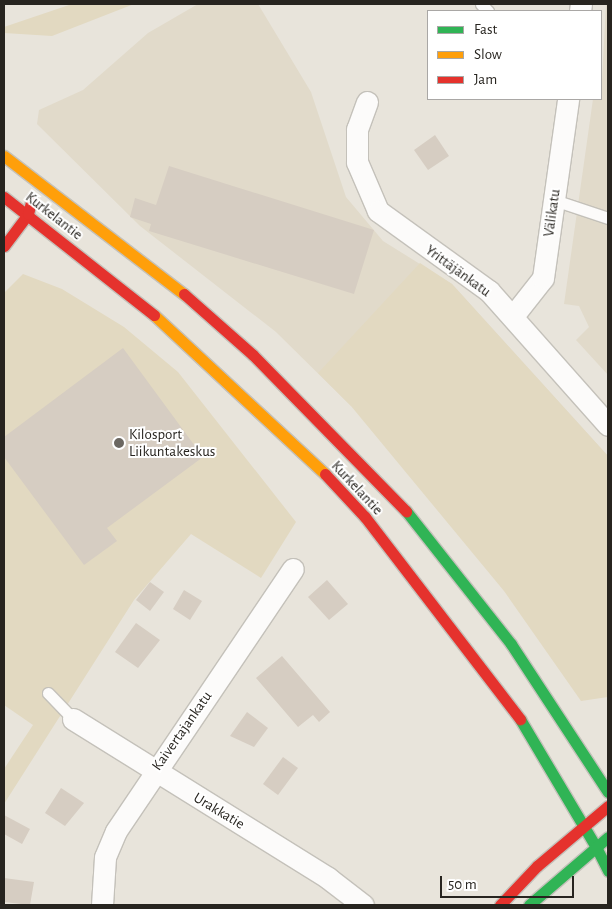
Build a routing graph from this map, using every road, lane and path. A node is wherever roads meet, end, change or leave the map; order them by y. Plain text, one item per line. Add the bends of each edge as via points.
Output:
1 (568, 100) edge
2 (367, 102) dead end
3 (4, 156) edge
4 (37, 179) junction
5 (5, 200) edge
6 (554, 200) junction
7 (28, 214) junction
8 (608, 218) edge
9 (4, 246) edge
10 (513, 316) junction
11 (608, 425) edge
12 (293, 569) dead end
13 (48, 693) dead end
14 (73, 719) joint
15 (154, 772) junction
16 (608, 792) edge
17 (608, 806) edge
18 (584, 825) junction
19 (608, 838) edge
20 (596, 847) junction
21 (608, 871) edge
22 (102, 905) edge
23 (363, 905) edge
24 (500, 905) edge
25 (529, 905) edge

1 - 6 street, Välikatu
2 - 10 street, Yrittäjänkatu via 357,129 357,162 378,211 489,291
3 - 4 main road, Kurkelantie
4 - 5 main road
4 - 7 main road
4 - 16 main road, Kurkelantie via 254,355 391,492 511,644
5 - 7 main road, Kurkelantie
6 - 8 lane
6 - 10 street, Välikatu via 543,278
7 - 9 main road
7 - 18 main road, Kurkelantie via 177,333 293,441 365,518 483,665
10 - 11 street, Yrittäjänkatu
12 - 15 street, Kaivertajankatu
13 - 14 lane
14 - 15 street, Urakkatie
15 - 22 street, Kaivertajankatu via 110,842
15 - 23 street, Urakkatie via 314,869
17 - 18 main road
18 - 20 main road, Kurkelantie
18 - 24 main road
19 - 20 main road
20 - 21 main road, Kurkelantie
20 - 25 main road

